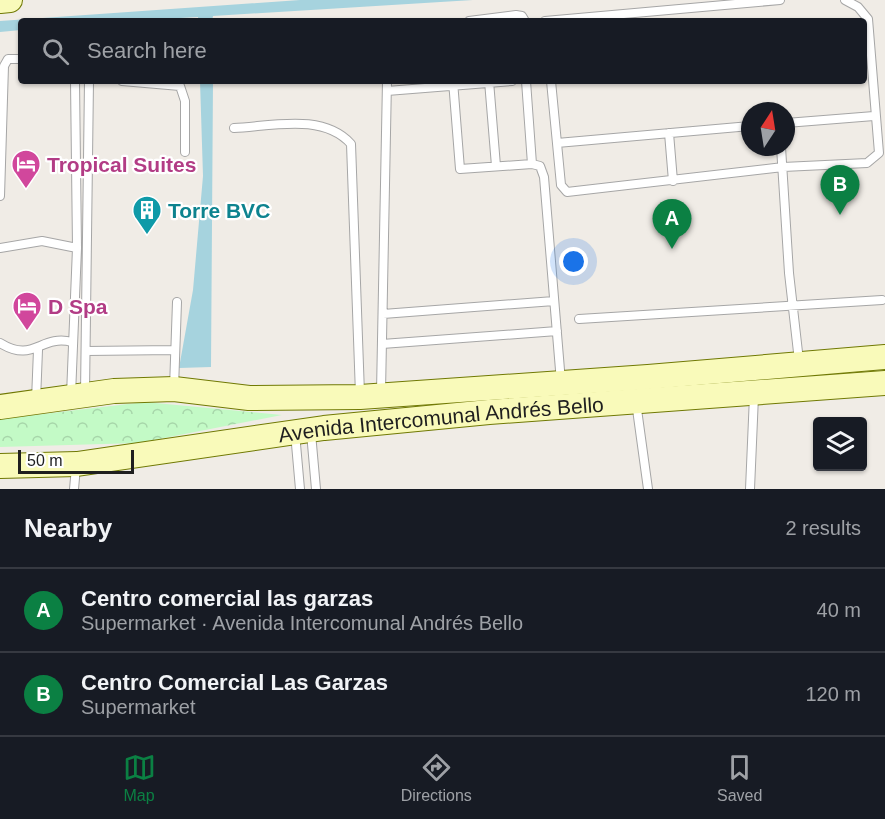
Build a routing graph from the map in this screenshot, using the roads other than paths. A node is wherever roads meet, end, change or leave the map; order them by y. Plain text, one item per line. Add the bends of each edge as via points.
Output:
1 (10, 0) edge
2 (780, 0) edge
3 (845, 0) edge
4 (0, 1) edge
5 (497, 18) edge
6 (523, 18) edge
7 (579, 18) edge
8 (18, 59) edge
9 (75, 84) edge
10 (89, 84) edge
11 (157, 84) edge
12 (387, 84) edge
13 (434, 84) edge
14 (453, 84) edge
15 (489, 84) edge
16 (526, 84) edge
17 (551, 84) edge
18 (416, 85) edge
19 (387, 91) junction
20 (874, 116) junction
21 (795, 122) edge
22 (741, 127) edge
23 (234, 128) dead end
24 (669, 133) junction
25 (557, 143) junction
26 (185, 152) dead end
27 (782, 156) edge
28 (532, 164) junction
29 (496, 166) junction
30 (783, 167) junction
31 (673, 181) junction
32 (0, 196) edge
33 (0, 248) edge
34 (77, 248) junction
35 (882, 300) dead end
36 (554, 301) junction
37 (177, 302) dead end
38 (794, 306) junction
39 (383, 314) junction
40 (579, 319) dead end
41 (556, 331) junction
42 (72, 342) junction
43 (0, 343) edge
44 (382, 344) junction
45 (38, 350) junction
46 (175, 350) junction
47 (86, 351) junction
48 (885, 357) edge
49 (799, 364) junction
50 (885, 382) edge
51 (561, 384) junction
52 (174, 389) junction
53 (754, 392) junction
54 (78, 397) junction
55 (370, 397) junction
56 (636, 401) junction
57 (36, 403) junction
58 (0, 407) edge
59 (303, 431) junction
60 (77, 464) junction
61 (0, 466) edge
62 (74, 489) edge
63 (300, 489) edge
64 (316, 489) edge
65 (648, 489) edge
66 (750, 489) edge

1 - 4 main road
2 - 7 lane
3 - 20 lane via 868,19
5 - 6 lane
8 - 32 lane via 9,59 4,66
9 - 34 lane
10 - 47 lane
11 - 26 lane via 180,86 185,101
12 - 19 lane
13 - 18 lane
14 - 29 lane via 460,169
15 - 29 lane
16 - 28 lane
17 - 25 lane
18 - 19 lane
19 - 39 lane
20 - 21 lane
20 - 30 lane via 879,153 875,159 867,163
22 - 24 lane
23 - 55 lane via 316,124 341,133 351,144
24 - 25 lane
24 - 31 lane
25 - 31 lane via 561,185 567,192
27 - 30 lane
28 - 29 lane
28 - 36 lane via 540,166 544,177
30 - 31 lane
30 - 38 lane
33 - 34 lane via 42,241
34 - 42 lane
35 - 38 lane
36 - 39 lane
36 - 41 lane
37 - 46 lane
38 - 40 lane
38 - 49 lane
39 - 44 lane
41 - 44 lane
41 - 51 lane
42 - 45 lane via 52,340
42 - 54 lane
43 - 45 lane via 20,352
44 - 55 lane
45 - 57 lane
46 - 47 lane
46 - 52 lane
47 - 54 lane
48 - 49 main road, Avenida Intercomunal Andrés Bello
49 - 51 main road, Avenida Intercomunal Andrés Bello
50 - 53 main road, Avenida Intercomunal Andrés Bello
51 - 55 main road, Avenida Intercomunal Andrés Bello
52 - 54 main road, Avenida Intercomunal Andrés Bello
52 - 55 main road, Avenida Intercomunal Andrés Bello via 249,398
53 - 56 main road, Avenida Intercomunal Andrés Bello
53 - 66 lane
54 - 57 main road, Avenida Intercomunal Andrés Bello
56 - 59 main road, Avenida Intercomunal Andrés Bello
56 - 65 lane
57 - 58 main road, Avenida Intercomunal Andrés Bello
59 - 60 main road, Avenida Intercomunal Andrés Bello
59 - 63 lane
59 - 64 lane
60 - 61 main road, Avenida Intercomunal Andrés Bello
60 - 62 lane

